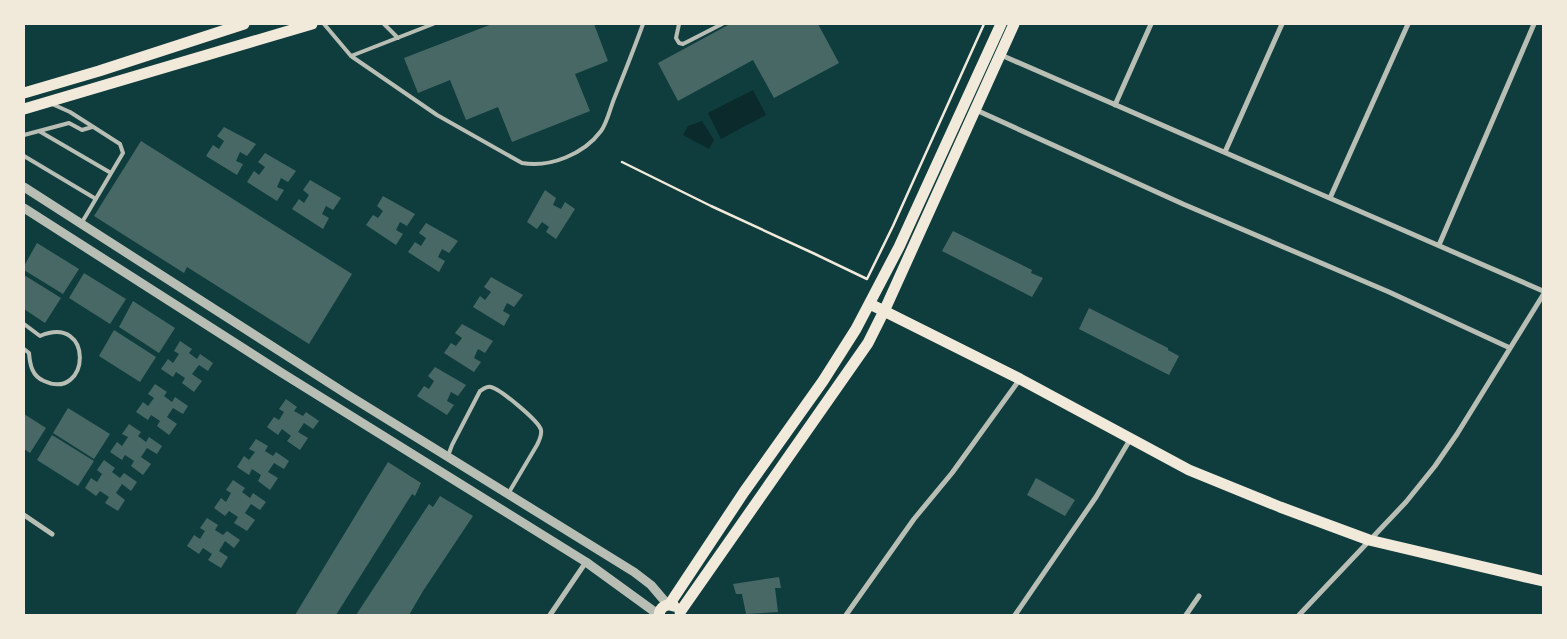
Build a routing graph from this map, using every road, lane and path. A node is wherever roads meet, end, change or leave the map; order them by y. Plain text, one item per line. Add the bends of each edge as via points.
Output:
1 (244, 24) edge
2 (312, 24) edge
3 (324, 24) edge
4 (384, 24) edge
5 (433, 24) edge
6 (644, 24) edge
7 (679, 24) edge
8 (722, 24) edge
9 (984, 24) edge
10 (1001, 24) edge
11 (1014, 24) edge
12 (1151, 24) edge
13 (1282, 24) edge
14 (1408, 24) edge
15 (1534, 24) edge
16 (398, 38) junction
17 (989, 50) junction
18 (1000, 55) junction
19 (351, 56) junction
20 (24, 92) edge
21 (42, 103) junction
22 (964, 105) junction
23 (1115, 105) junction
24 (24, 109) edge
25 (976, 110) junction
26 (92, 127) junction
27 (39, 130) junction
28 (24, 134) edge
29 (1225, 152) junction
30 (24, 156) edge
31 (622, 162) dead end
32 (111, 173) junction
33 (24, 187) edge
34 (1330, 198) junction
35 (96, 199) junction
36 (24, 210) edge
37 (80, 224) junction
38 (1439, 245) junction
39 (1543, 293) edge
40 (870, 304) junction
41 (884, 311) junction
42 (24, 324) edge
43 (270, 345) junction
44 (1510, 348) junction
45 (24, 349) edge
46 (260, 359) junction
47 (1020, 379) junction
48 (1131, 438) junction
49 (448, 456) junction
50 (508, 494) junction
51 (24, 515) edge
52 (52, 534) dead end
53 (1369, 540) junction
54 (586, 562) junction
55 (1543, 581) edge
56 (1199, 596) dead end
57 (668, 605) junction
58 (550, 615) edge
59 (659, 615) edge
60 (680, 615) edge
61 (846, 615) edge
62 (1015, 615) edge
63 (1186, 615) edge
64 (1299, 615) edge

1 - 20 main road
2 - 21 main road
3 - 19 lane
4 - 16 lane
5 - 16 lane
6 - 19 lane via 602,130 587,146 567,157 538,164 522,163 437,115
7 - 8 lane via 676,38 683,44
9 - 31 path via 867,279
10 - 17 main road
11 - 18 main road
12 - 23 street
13 - 29 street
14 - 34 street
15 - 38 street
16 - 19 lane
17 - 18 street
17 - 22 main road
18 - 23 street
18 - 25 main road
21 - 24 main road
21 - 26 lane via 61,107
22 - 25 street
22 - 40 main road
23 - 29 street
25 - 41 main road
25 - 44 street
26 - 27 lane via 82,130 69,123
26 - 32 lane via 122,148 123,153
27 - 28 lane
27 - 32 lane
29 - 34 street
30 - 35 lane
32 - 35 lane
33 - 37 street
34 - 38 street
35 - 37 lane
36 - 46 street
37 - 43 street
38 - 39 street
39 - 44 street
40 - 41 main road
40 - 57 main road via 823,381
41 - 47 main road
41 - 60 main road via 868,343
42 - 45 lane via 40,336 59,332 72,338 80,349 78,371 62,384 50,384 38,379 30,367 29,353
43 - 46 street
43 - 49 street
44 - 53 street via 1435,466
46 - 54 street
47 - 48 main road
47 - 61 street
48 - 53 main road via 1189,470
48 - 62 street via 1096,497
49 - 50 street
49 - 50 lane via 480,391 492,387 522,409 541,430 537,445
50 - 57 street via 634,572 651,585
51 - 52 street
53 - 55 main road
53 - 64 street
54 - 58 street
54 - 59 street
56 - 63 street
57 - 59 main road via 661,608
57 - 60 main road via 675,606

